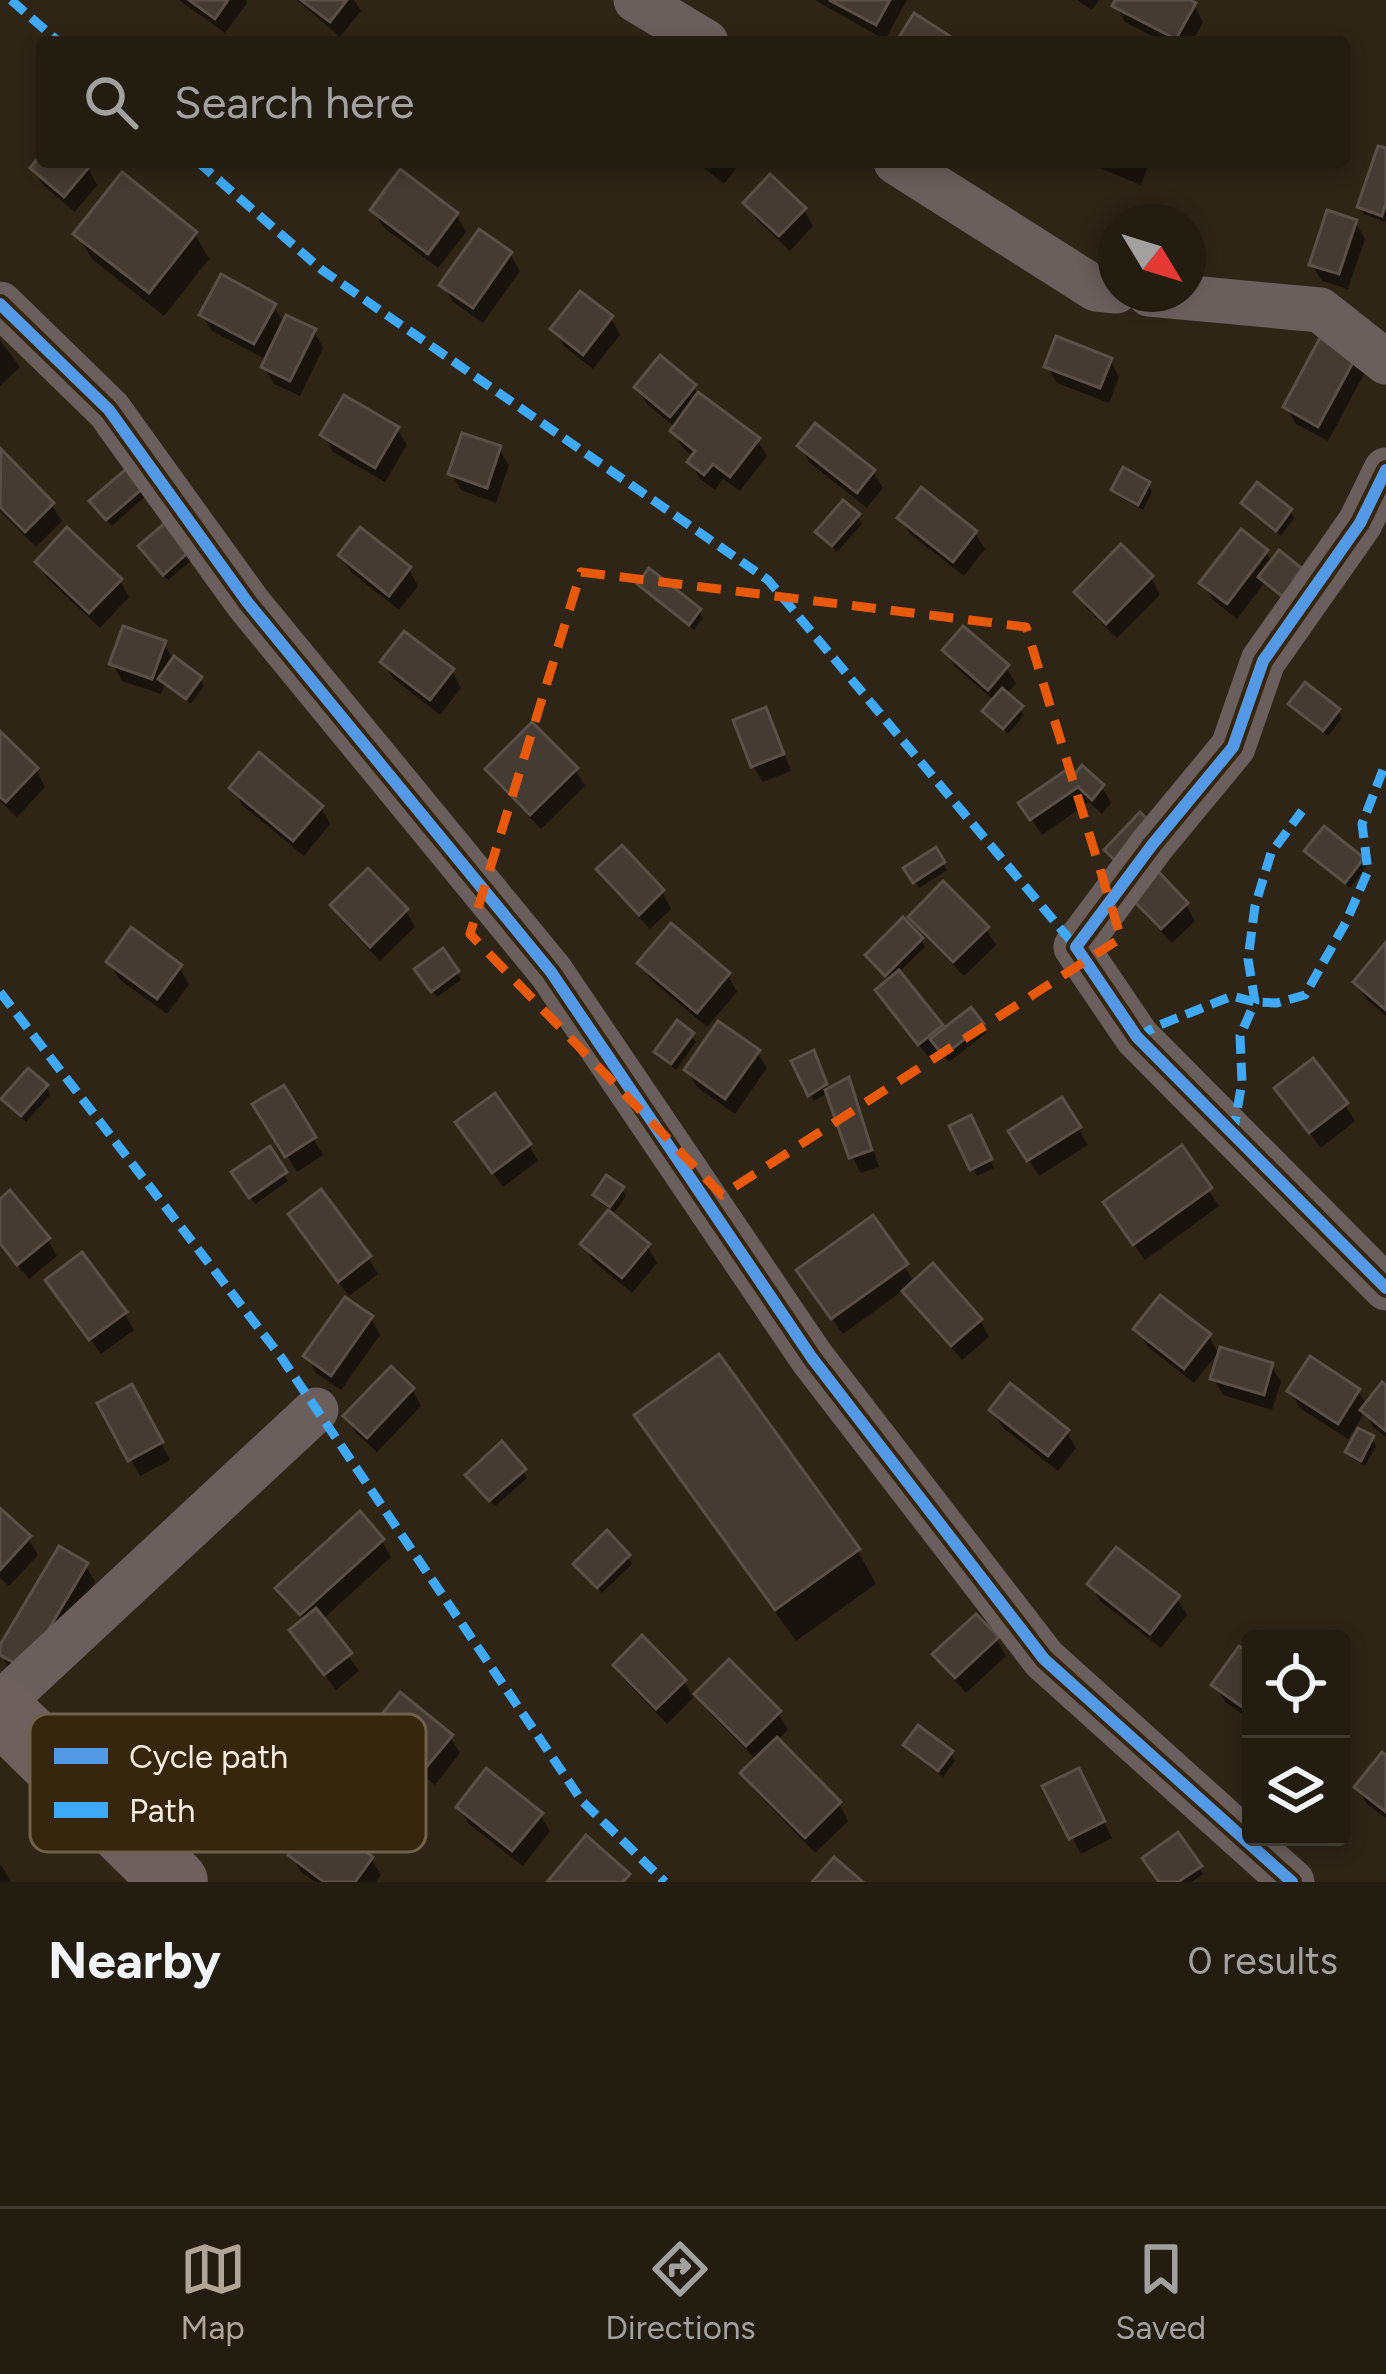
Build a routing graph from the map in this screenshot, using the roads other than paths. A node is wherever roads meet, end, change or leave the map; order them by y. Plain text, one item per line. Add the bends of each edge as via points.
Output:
1 (636, 0) edge
2 (696, 36) edge
3 (905, 168) edge
4 (1098, 289) edge
5 (1206, 299) edge
6 (0, 304) edge
7 (1386, 362) edge
8 (1386, 470) edge
9 (1386, 1288) edge
10 (316, 1410) dead end
11 (4, 1719) edge
12 (30, 1744) edge
13 (144, 1852) edge
14 (176, 1882) edge
15 (1292, 1882) edge

1 - 2 street
3 - 4 street
5 - 7 street via 1320,310
6 - 15 street via 109,410 248,603 551,972 812,1358 1044,1659
8 - 9 street via 1360,523 1263,661 1233,747 1076,947 1137,1037
10 - 11 street
11 - 12 street
13 - 14 street

